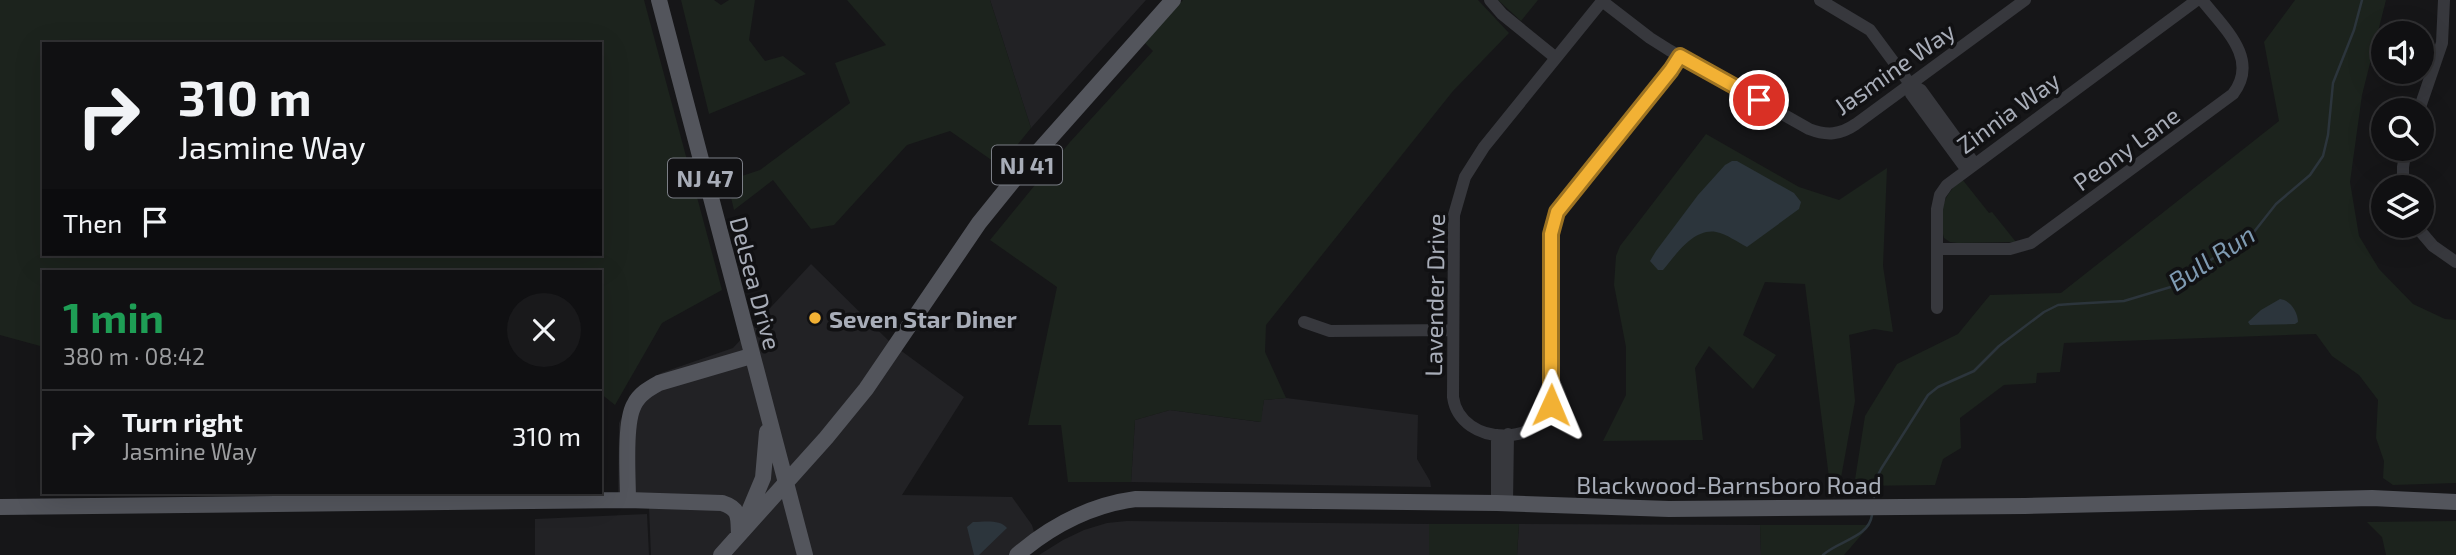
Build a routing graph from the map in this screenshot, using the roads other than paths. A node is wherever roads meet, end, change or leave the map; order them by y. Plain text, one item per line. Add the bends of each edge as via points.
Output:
1 (659, 0) edge
2 (1174, 0) edge
3 (1490, 0) edge
4 (1602, 0) edge
5 (1820, 0) edge
6 (2025, 0) edge
7 (2197, 0) edge
8 (2203, 0) edge
9 (2444, 0) edge
10 (1680, 56) junction
11 (1556, 58) junction
12 (1910, 85) junction
13 (2423, 98) edge
14 (1970, 166) junction
15 (2426, 238) edge
16 (1937, 249) junction
17 (2456, 262) edge
18 (1937, 308) dead end
19 (1304, 322) dead end
20 (1453, 330) junction
21 (751, 356) junction
22 (768, 419) junction
23 (1503, 435) junction
24 (786, 482) junction
25 (628, 500) junction
26 (2456, 502) edge
27 (1502, 503) junction
28 (0, 507) edge
29 (739, 535) junction
30 (721, 555) edge
31 (805, 555) edge
32 (1017, 555) edge

1 - 21 main road, Delsea Drive / NJ 47
2 - 24 main road, NJ 41 via 979,223 866,389
3 - 11 street
4 - 10 street, Jasmine Way
4 - 11 street, Lavender Drive
5 - 12 street via 1870,30
6 - 12 street, Jasmine Way
7 - 14 street, Zinnia Way
8 - 16 street, Peony Lane via 2243,57 2243,77 2233,94 2031,243 2016,248
9 - 13 street via 2442,43
10 - 12 street, Jasmine Way via 1822,133 1850,128
10 - 23 street via 1554,218 1551,405 1533,429
11 - 20 street, Lavender Drive via 1484,147 1462,186 1454,224
12 - 14 street via 1912,94
14 - 16 street, Zinnia Way via 1940,195
15 - 17 street
16 - 18 street, Zinnia Way
19 - 20 street via 1331,331
20 - 23 street, Lavender Drive via 1457,413 1476,430
21 - 22 main road, Delsea Drive / NJ 47
21 - 25 main road via 646,390 634,405 629,424
22 - 24 main road, Delsea Drive / NJ 47
22 - 29 main road, NJ 47 via 763,478
23 - 27 street
24 - 29 main road, NJ 47
24 - 31 main road, Delsea Drive
25 - 28 main road
25 - 29 main road via 733,506
26 - 27 main road, Blackwood-Barnsboro Road via 2372,498 1669,509
27 - 32 main road, Blackwood-Barnsboro Road via 1136,499 1095,508 1065,521
29 - 30 main road, NJ 47

